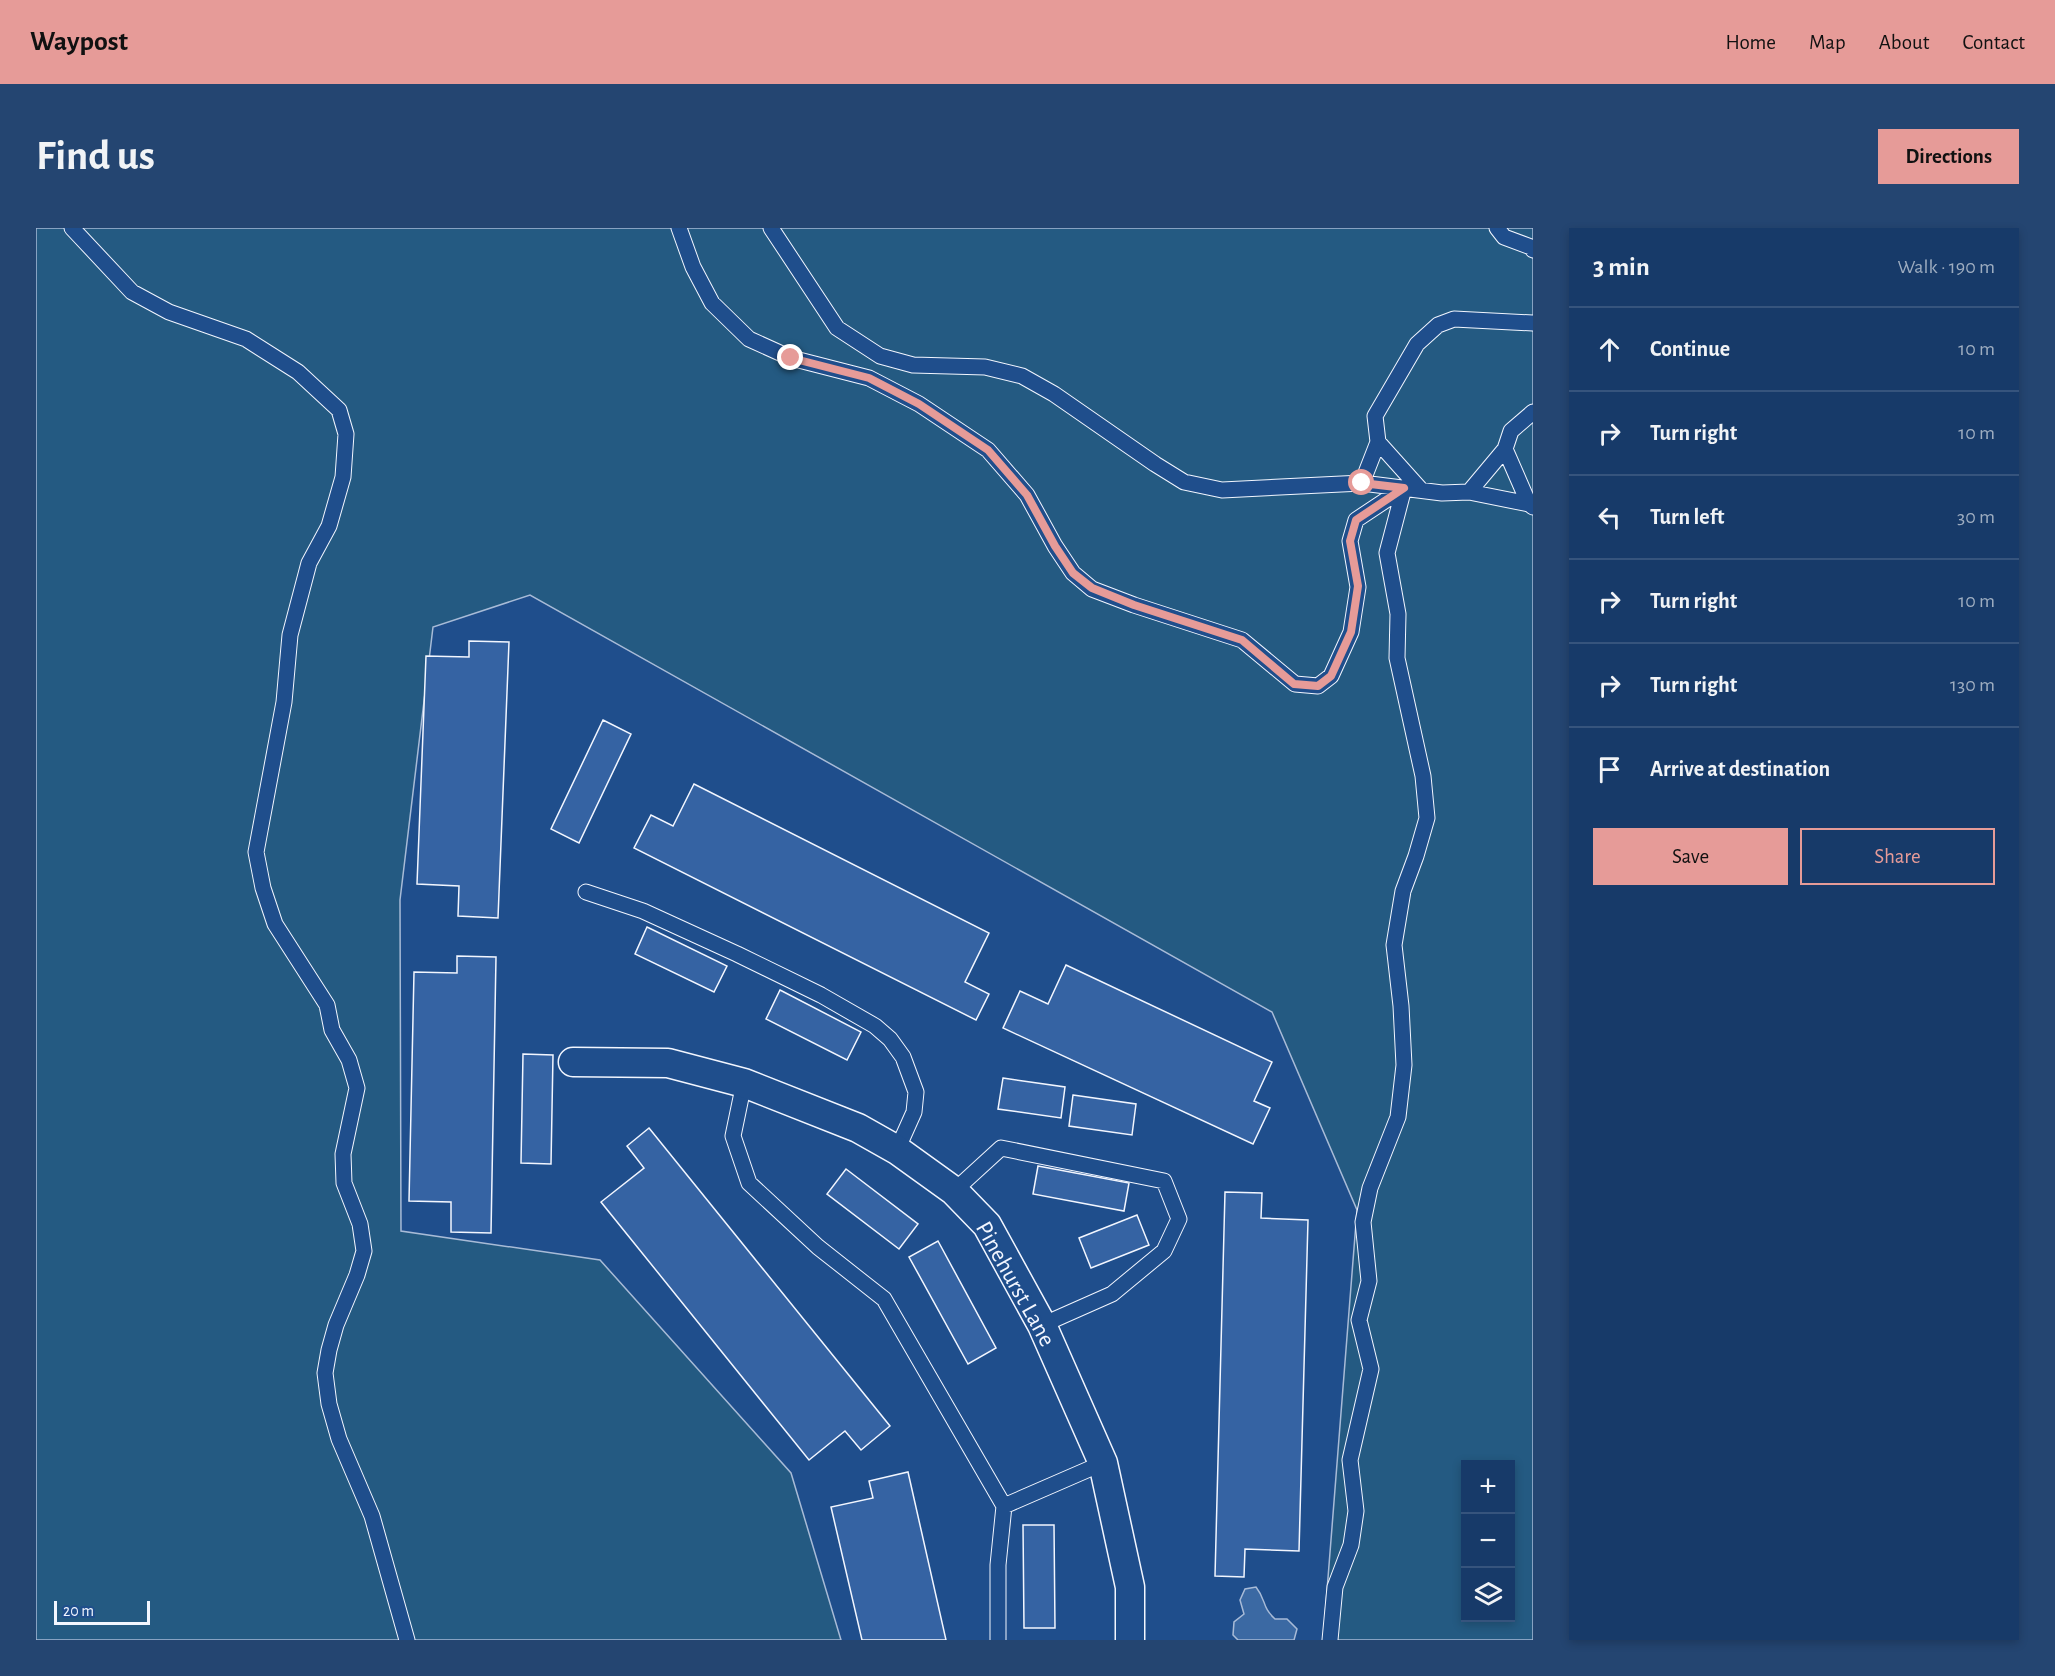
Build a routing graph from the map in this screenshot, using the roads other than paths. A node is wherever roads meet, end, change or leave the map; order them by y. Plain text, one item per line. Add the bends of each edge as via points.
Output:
1 (72, 228) edge
2 (679, 228) edge
3 (771, 228) edge
4 (1497, 228) edge
5 (1533, 250) edge
6 (1530, 321) edge
7 (1533, 412) edge
8 (1378, 442) junction
9 (1505, 449) junction
10 (1362, 483) junction
11 (1404, 488) junction
12 (1421, 490) junction
13 (1469, 492) junction
14 (1531, 506) edge
15 (586, 892) dead end
16 (573, 1062) dead end
17 (744, 1083) junction
18 (897, 1150) junction
19 (954, 1191) junction
20 (1042, 1325) junction
21 (1103, 1463) junction
22 (1004, 1506) junction
23 (407, 1640) edge
24 (998, 1640) edge
25 (1130, 1640) edge
26 (1330, 1640) edge

1 - 23 lane via 132,292 169,312 246,339 298,372 339,410 346,434 343,477 329,526 309,563 290,635 284,702 256,852 275,924 327,1005 332,1030 349,1060 357,1088 343,1154 344,1183 360,1224 364,1251 336,1325 325,1373 339,1439 372,1516
2 - 11 lane via 712,303 749,339 791,358 869,378 919,404 988,450 1027,495 1073,573 1092,588 1242,640 1294,684 1318,686 1331,676 1351,632 1358,586 1350,541 1356,520
3 - 10 lane via 837,328 880,356 913,365 985,367 1022,376 1184,482 1222,490
4 - 5 lane via 1504,237
6 - 8 lane via 1454,319 1438,325 1417,344 1376,416
7 - 9 lane via 1511,431
8 - 10 lane
8 - 12 lane
9 - 13 lane
9 - 14 lane
10 - 11 lane
11 - 12 lane
11 - 26 lane via 1387,553 1398,614 1397,658 1423,776 1427,818 1403,891 1394,945 1404,1065 1398,1117 1370,1188 1363,1222 1369,1281 1359,1320 1371,1369 1350,1460 1356,1511 1352,1545 1335,1587
12 - 13 lane
13 - 14 lane
15 - 18 lane via 643,911 716,944 875,1026 903,1057 916,1092 914,1112
16 - 17 street, Pinehurst Lane via 668,1063
17 - 18 street, Pinehurst Lane via 858,1128
17 - 22 lane via 733,1136 749,1183 818,1247 884,1299
18 - 19 street, Pinehurst Lane
19 - 20 street, Pinehurst Lane via 987,1225
19 - 20 lane via 1001,1148 1164,1181 1179,1219 1164,1251 1113,1294
20 - 21 street, Pinehurst Lane
21 - 22 lane
21 - 25 street, Pinehurst Lane via 1130,1587
22 - 24 lane via 998,1565

